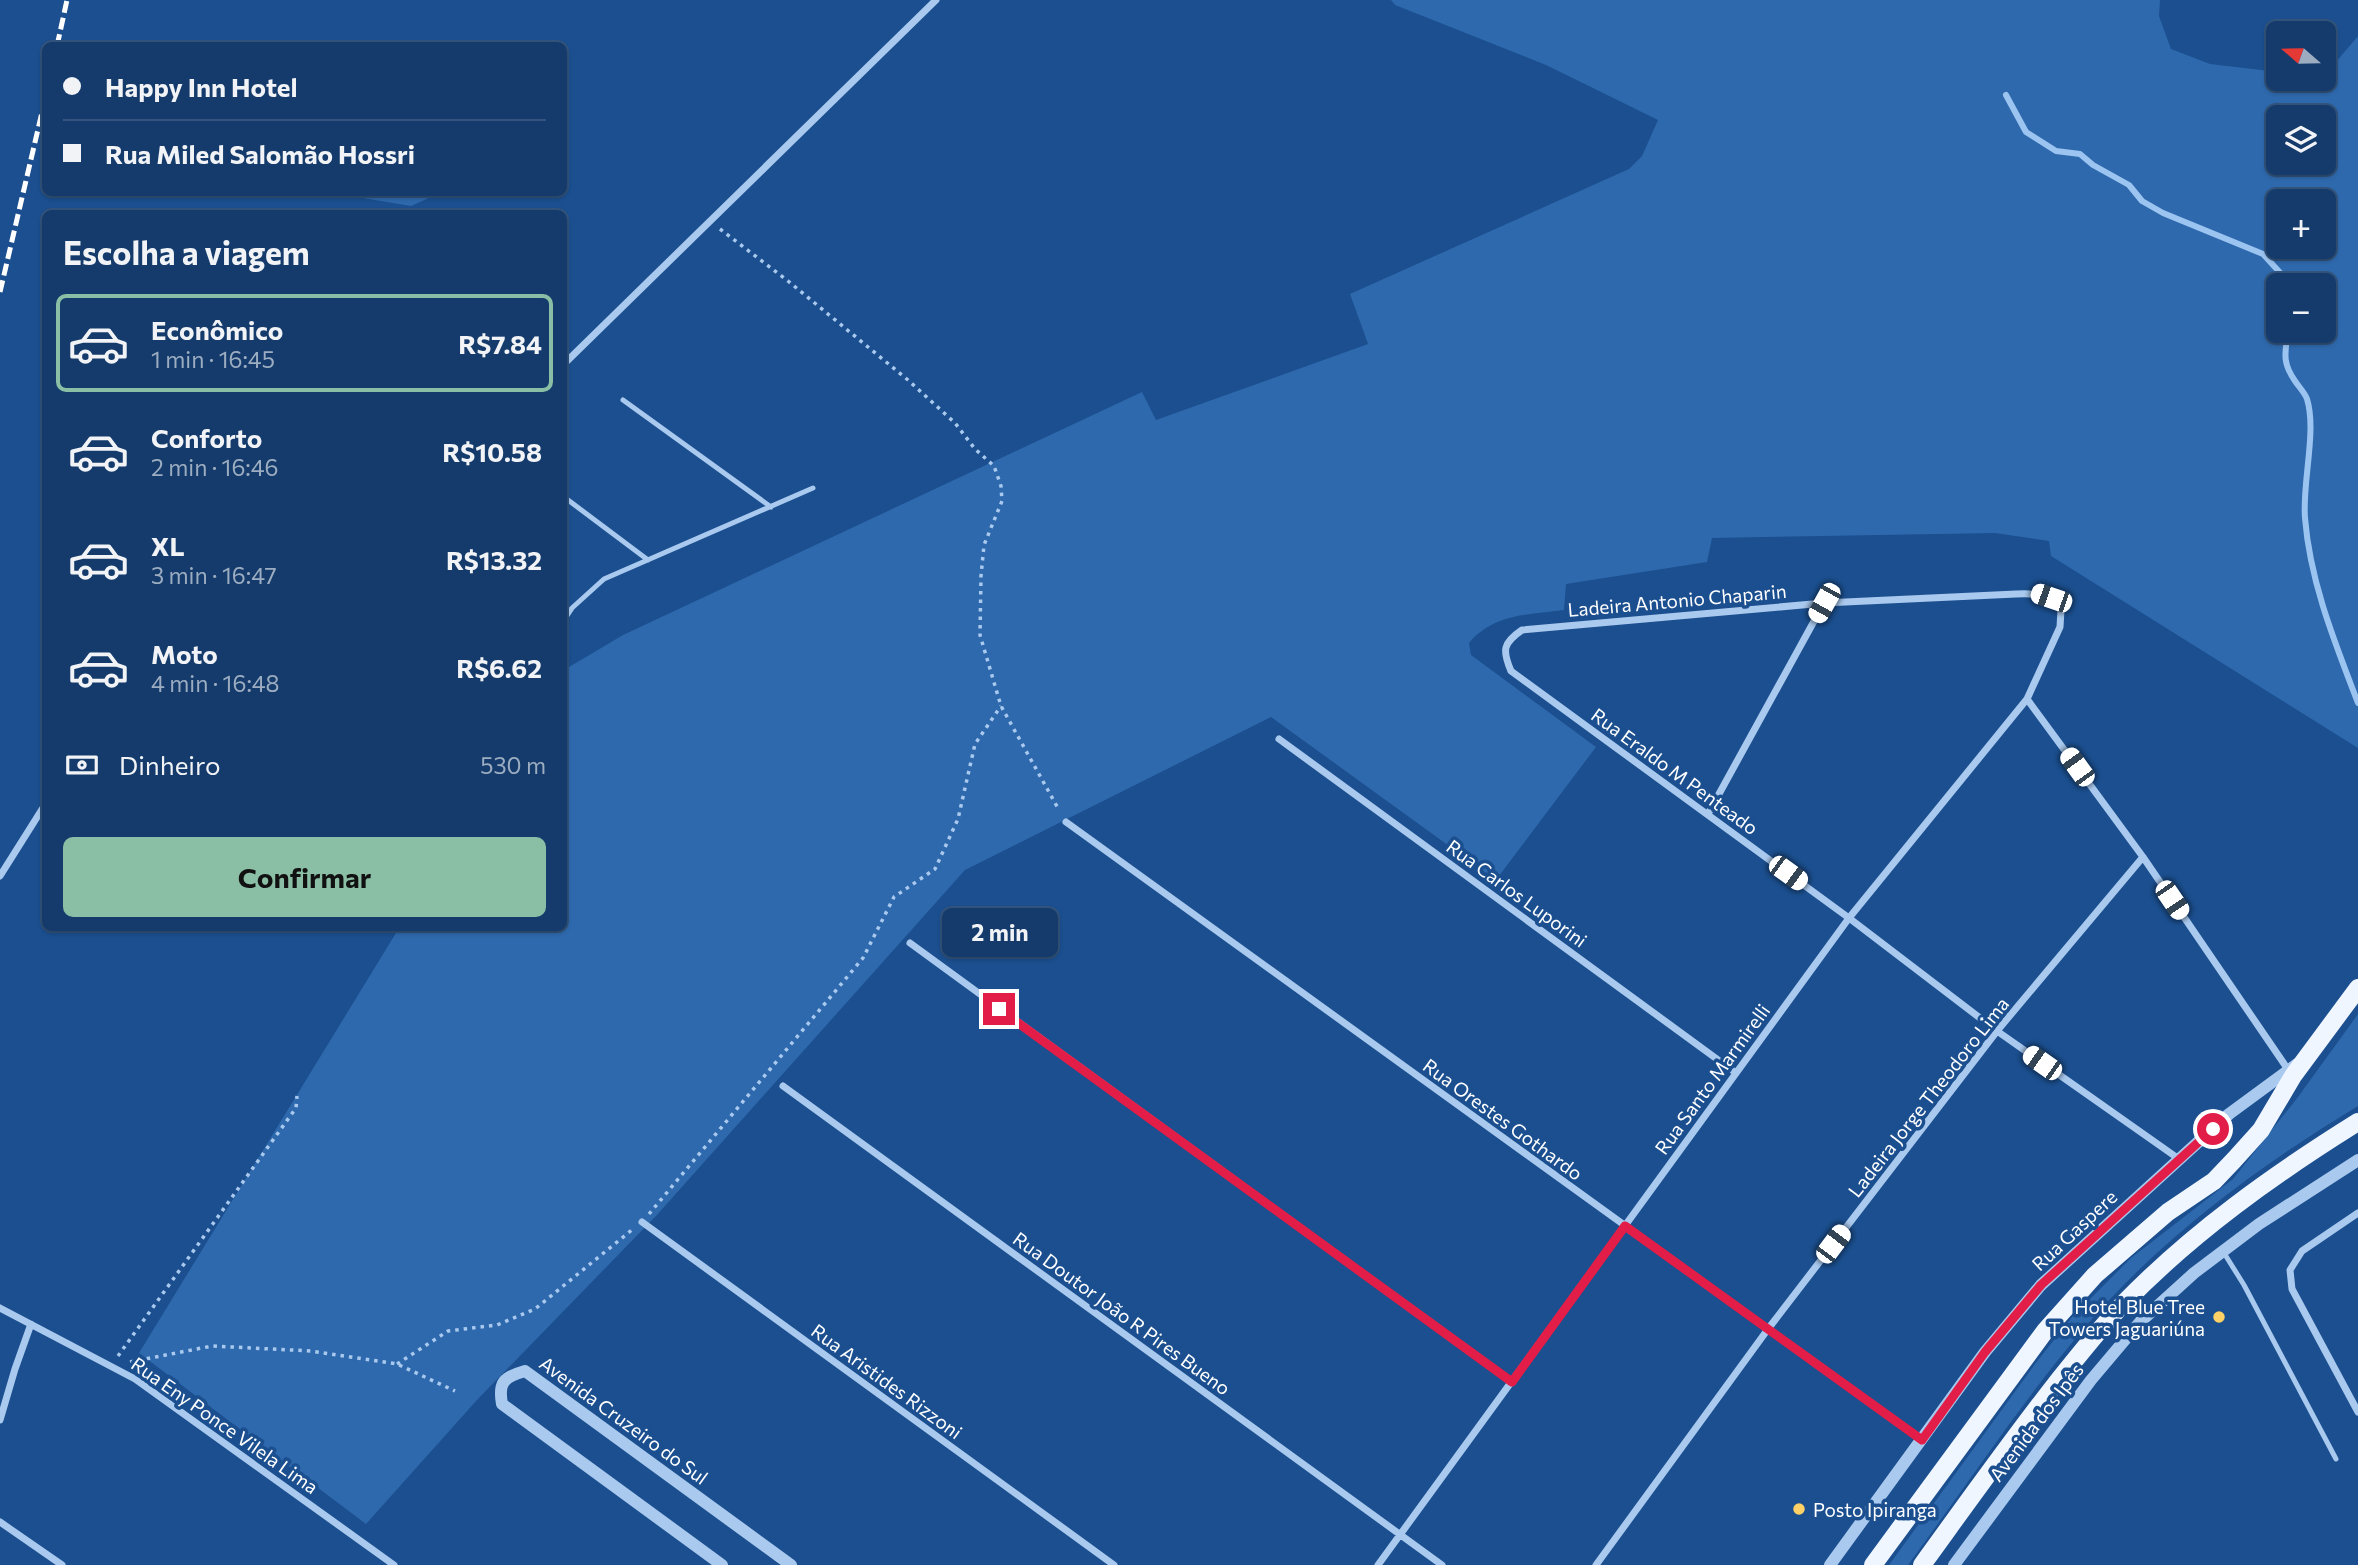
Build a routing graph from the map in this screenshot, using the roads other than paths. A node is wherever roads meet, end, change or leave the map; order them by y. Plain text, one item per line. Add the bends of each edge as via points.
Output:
1 (936, 0) edge
2 (567, 361) edge
3 (623, 400) dead end
4 (813, 488) dead end
5 (567, 498) edge
6 (771, 507) junction
7 (648, 560) junction
8 (1824, 603) junction
9 (2061, 610) joint
10 (567, 616) edge
11 (1506, 647) joint
12 (2028, 699) junction
13 (1279, 739) dead end
14 (42, 809) edge
15 (1708, 814) junction
16 (1066, 822) road end
17 (2143, 857) junction
18 (0, 876) edge
19 (1849, 918) junction
20 (910, 943) dead end
21 (2358, 988) edge
22 (1997, 1031) junction
23 (1736, 1073) junction
24 (2291, 1073) junction
25 (783, 1086) dead end
26 (2358, 1122) edge
27 (2179, 1159) junction
28 (2358, 1160) edge
29 (2358, 1213) edge
30 (642, 1222) road end
31 (1625, 1226) junction
32 (2223, 1251) junction
33 (0, 1308) edge
34 (31, 1324) junction
35 (1768, 1329) junction
36 (1512, 1382) junction
37 (2358, 1412) edge
38 (0, 1420) edge
39 (1922, 1440) junction
40 (2336, 1459) dead end
41 (0, 1522) edge
42 (1400, 1535) junction
43 (62, 1565) edge
44 (394, 1565) edge
45 (722, 1565) edge
46 (791, 1565) edge
47 (1114, 1565) edge
48 (1378, 1565) edge
49 (1442, 1565) edge
50 (1596, 1565) edge
51 (1830, 1565) edge
52 (1873, 1565) edge
53 (1922, 1565) edge
54 (1954, 1565) edge

1 - 2 street
3 - 6 lane
4 - 6 lane
5 - 7 lane
6 - 7 lane
7 - 10 lane via 604,579
8 - 9 street, Ladeira Antonio Chaparin via 2036,593 2051,598
8 - 11 street, Ladeira Antonio Chaparin via 1522,630
8 - 15 street
9 - 12 street, Rua Santo Marmirelli via 2060,627
11 - 15 street, Rua Eraldo M Penteado via 1504,655 1511,671
12 - 17 street
12 - 19 street, Rua Santo Marmirelli
13 - 23 street, Rua Carlos Luporini
14 - 18 street
15 - 19 street, Rua Eraldo M Penteado
16 - 31 street, Rua Orestes Gothardo
17 - 22 street, Ladeira Jorge Theodoro Lima
17 - 24 street
19 - 22 street, Rua Eraldo M Penteado
19 - 23 street, Rua Santo Marmirelli
20 - 36 street
21 - 24 main road
22 - 27 street, Rua Eraldo M Penteado
22 - 35 street, Ladeira Jorge Theodoro Lima
23 - 31 street, Rua Santo Marmirelli
24 - 27 street, Rua Gaspere via 2229,1114
24 - 52 main road via 2261,1130 2214,1181 2168,1212 2104,1268 2045,1331
25 - 42 street, Rua Doutor João R Pires Bueno
26 - 53 main road via 2236,1203 2122,1305 2015,1436
27 - 39 street, Rua Gaspere via 2041,1285 1985,1352
28 - 32 street, Avenida dos Ipês
29 - 37 street via 2301,1251 2290,1270 2292,1289
30 - 47 street, Rua Aristides Rizzoni
31 - 35 street, Rua Orestes Gothardo
31 - 36 street, Rua Santo Marmirelli
32 - 40 lane
32 - 54 street, Avenida dos Ipês via 2140,1322 2091,1380
33 - 34 street, Rua Eny Ponce Vilela Lima
34 - 38 street
34 - 44 street, Rua Eny Ponce Vilela Lima via 135,1378
35 - 39 street, Rua Orestes Gothardo
35 - 50 street, Ladeira Jorge Theodoro Lima
36 - 42 street, Rua Santo Marmirelli
39 - 51 street, Rua Gaspere
41 - 43 street
42 - 48 street, Rua Santo Marmirelli
42 - 49 street, Rua Doutor João R Pires Bueno
45 - 46 street, Avenida Cruzeiro do Sul via 502,1405 503,1382 525,1371

